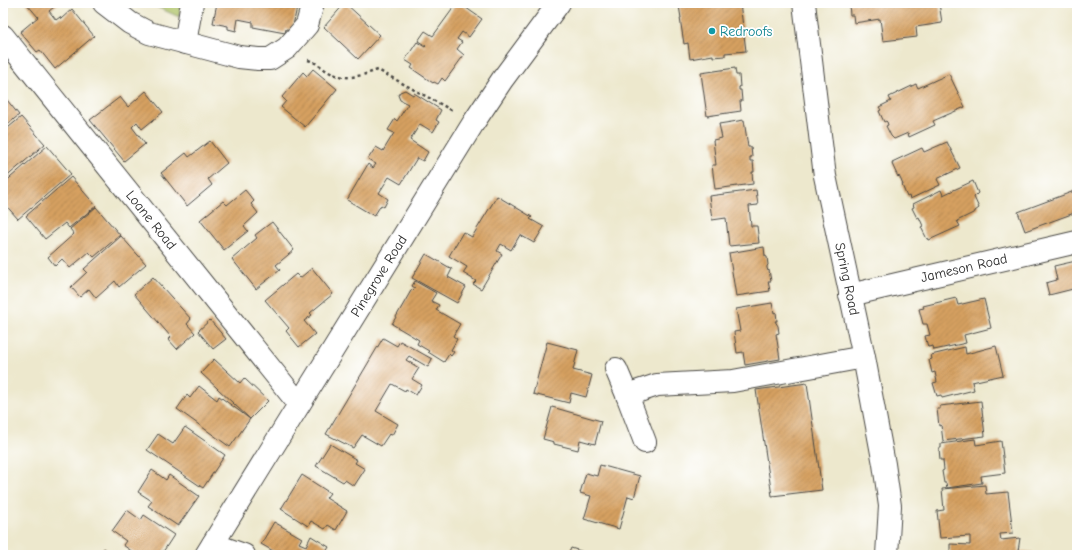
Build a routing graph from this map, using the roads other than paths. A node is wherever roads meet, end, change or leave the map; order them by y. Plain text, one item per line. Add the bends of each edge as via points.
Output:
1 (104, 3) edge
2 (192, 3) edge
3 (313, 3) edge
4 (559, 3) edge
5 (804, 3) edge
6 (3, 36) edge
7 (186, 43) junction
8 (1077, 242) edge
9 (850, 295) junction
10 (864, 357) junction
11 (616, 368) dead end
12 (627, 395) junction
13 (299, 404) junction
14 (645, 442) dead end
15 (210, 550) edge
16 (244, 555) edge
17 (887, 555) edge

1 - 7 street via 130,23 149,33
2 - 7 street
3 - 7 street via 307,25 287,48 270,59 239,57
4 - 13 street, Pinegrove Road via 474,122
5 - 9 street, Spring Road via 825,176
6 - 13 street, Loane Road
8 - 9 street, Jameson Road
9 - 10 street, Spring Road
10 - 12 street via 733,381 657,385
10 - 17 street, Spring Road via 890,506
11 - 12 street
12 - 14 street
13 - 15 street, Pinegrove Road
15 - 16 street

